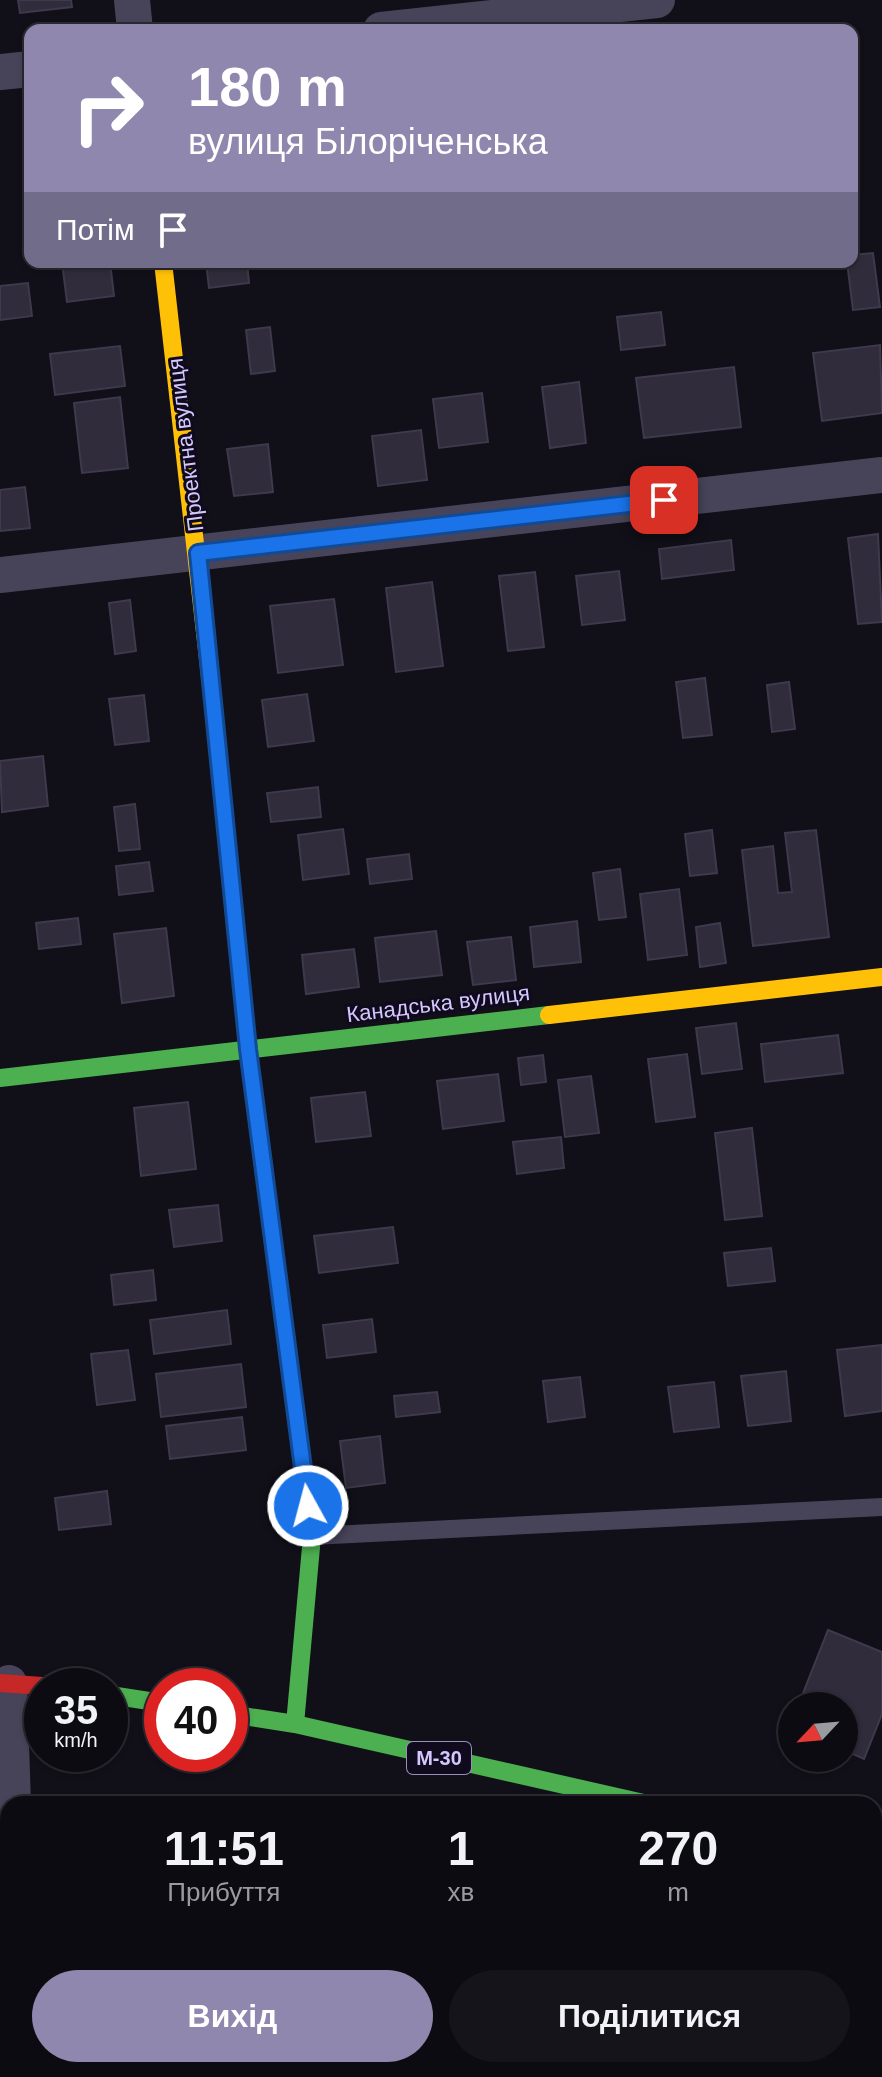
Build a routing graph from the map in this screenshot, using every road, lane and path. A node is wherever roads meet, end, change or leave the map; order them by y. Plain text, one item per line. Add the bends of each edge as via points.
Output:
1 (132, 0) edge
2 (657, 0) edge
3 (134, 24) edge
4 (436, 24) edge
5 (24, 70) edge
6 (0, 72) edge
7 (164, 268) edge
8 (882, 475) edge
9 (198, 553) junction
10 (0, 575) edge
11 (882, 977) edge
12 (248, 1049) junction
13 (0, 1078) edge
14 (882, 1507) edge
15 (312, 1536) junction
16 (17, 1684) edge
17 (248, 1717) edge
18 (295, 1724) junction
19 (13, 1796) edge
20 (613, 1796) edge

1 - 3 street
2 - 4 street
5 - 6 street
7 - 9 main road, Проектна вулиця
8 - 9 street
9 - 10 street
9 - 12 main road, Проектна вулиця
11 - 12 main road, Канадська вулиця
12 - 13 main road, Канадська вулиця
12 - 15 main road, Проектна вулиця
14 - 15 lane
15 - 18 main road, Проектна вулиця
16 - 19 street
17 - 18 main road, М-30
18 - 20 main road, М-30

